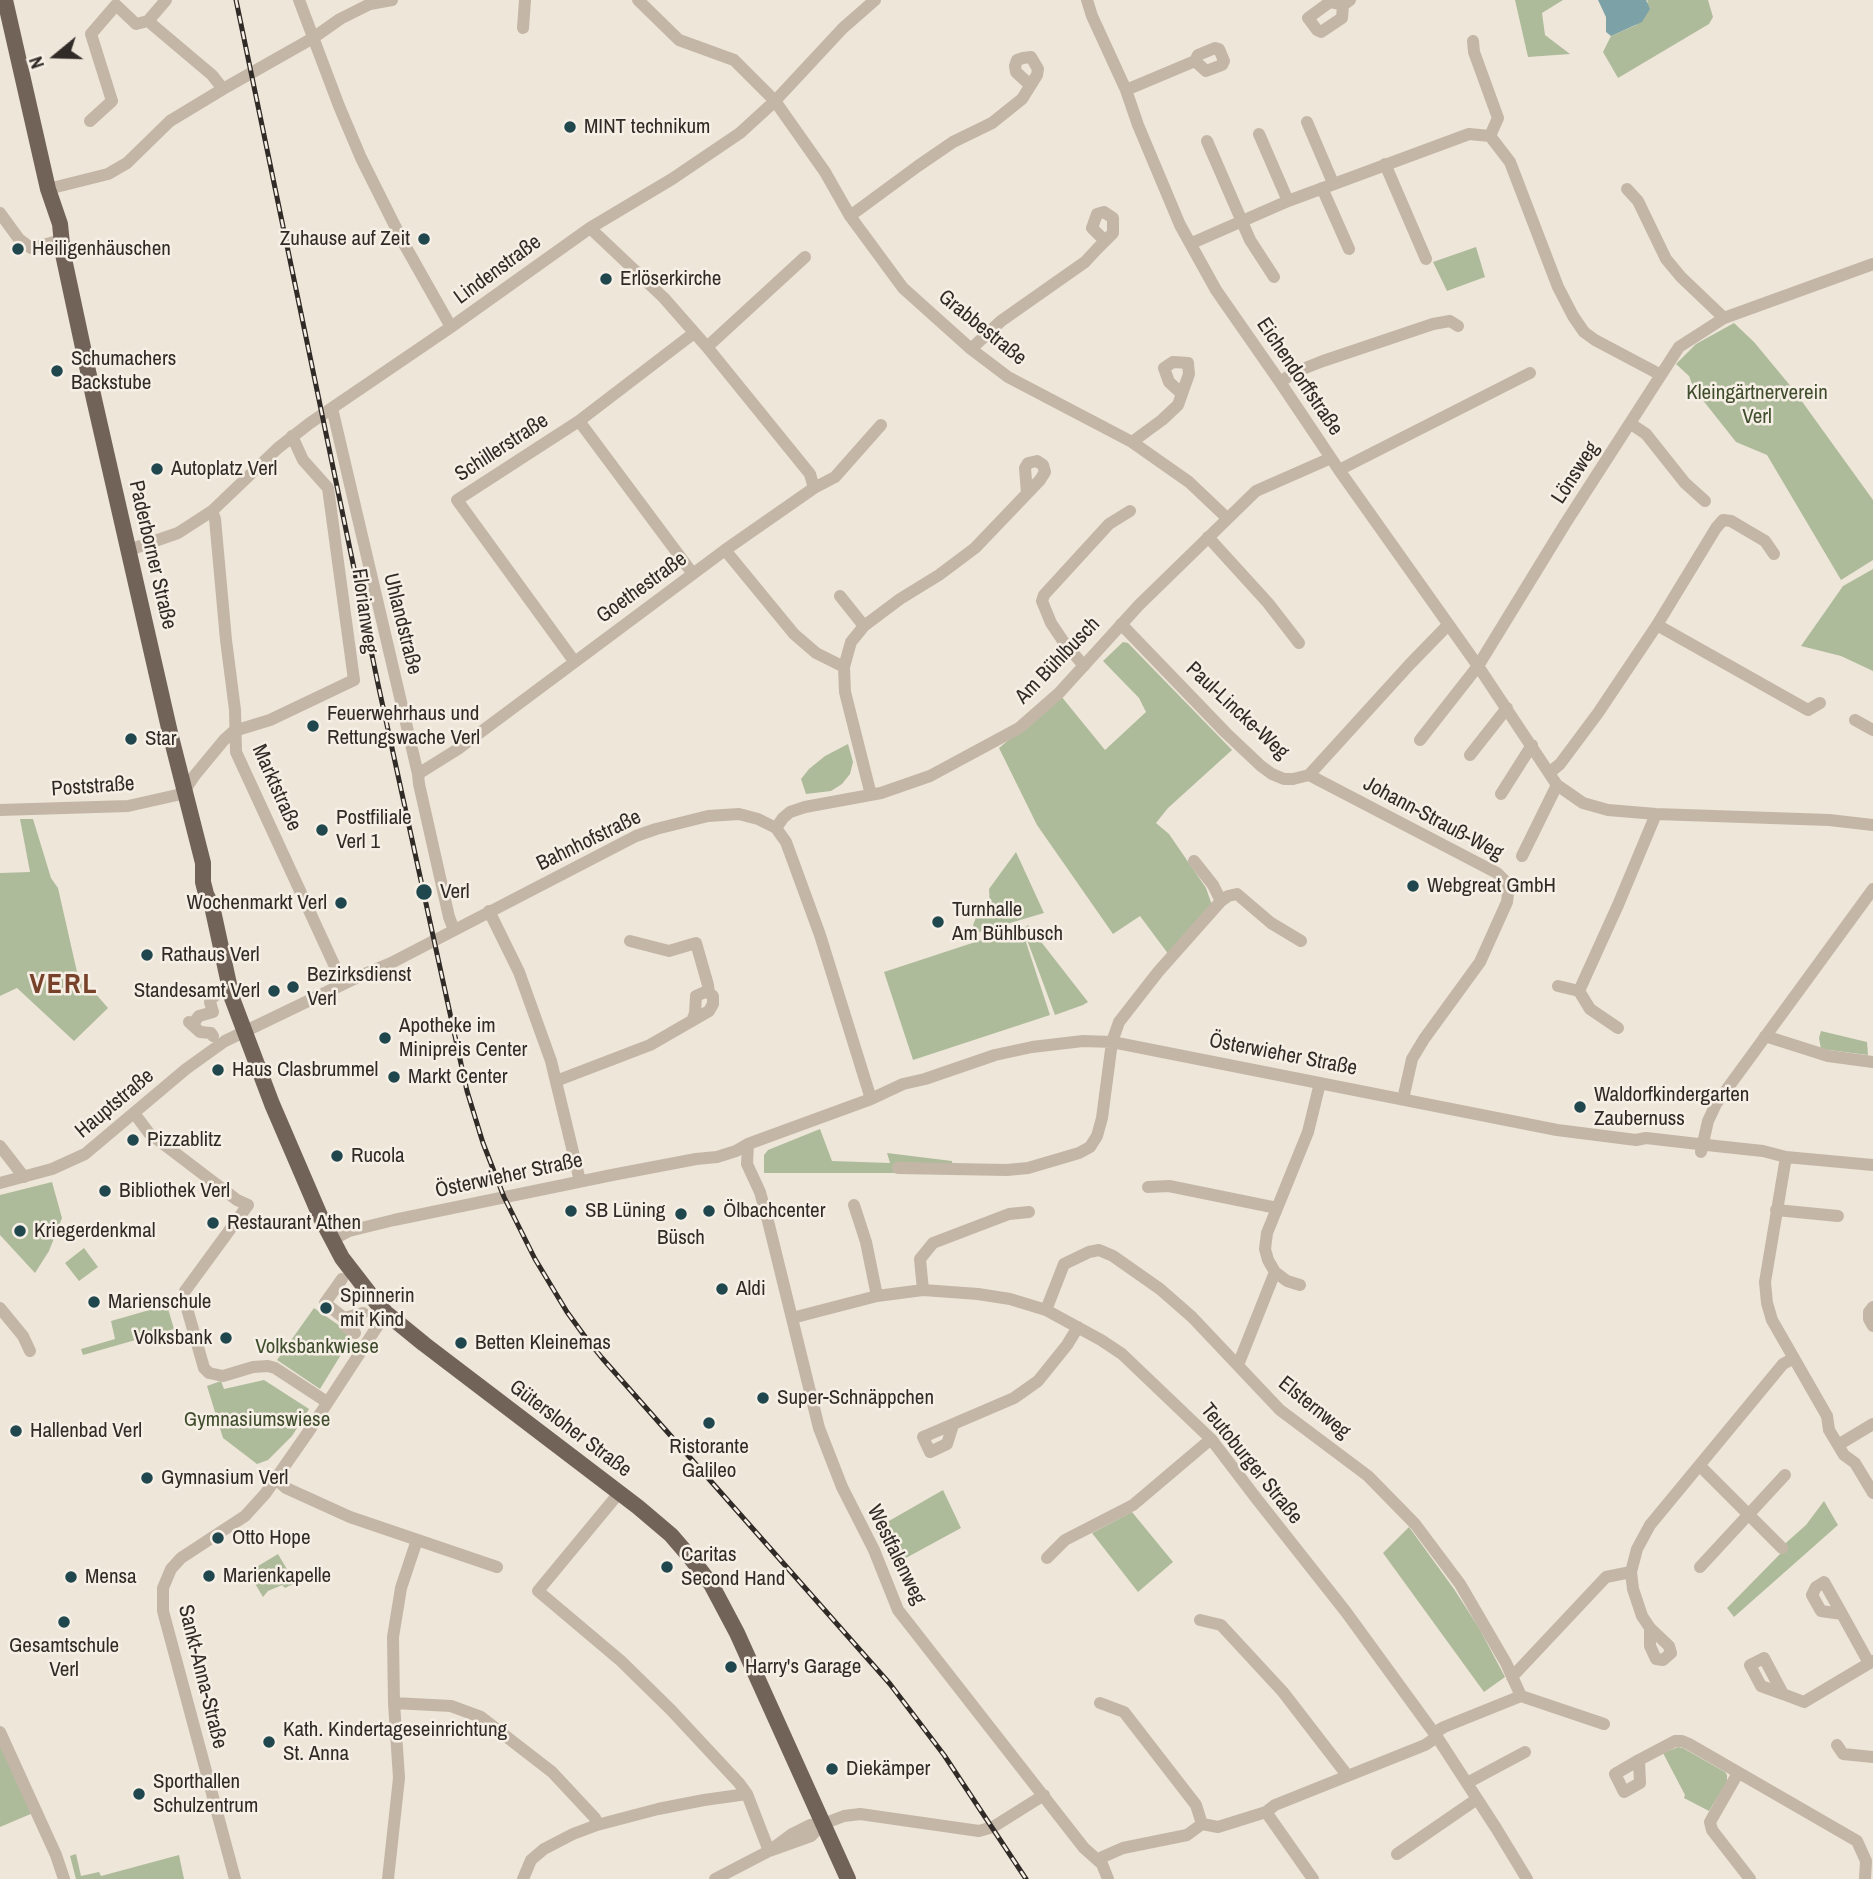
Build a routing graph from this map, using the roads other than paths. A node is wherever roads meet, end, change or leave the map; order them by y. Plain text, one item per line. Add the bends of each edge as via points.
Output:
1 (5, 0) edge
2 (166, 0) edge
3 (299, 0) edge
4 (392, 0) edge
5 (525, 0) edge
6 (638, 0) edge
7 (875, 0) edge
8 (1087, 0) edge
9 (148, 21) junction
10 (523, 28) dead end
11 (313, 38) junction
12 (1473, 41) dead end
13 (1195, 61) dead end
14 (1030, 85) dead end
15 (223, 89) junction
16 (1126, 90) junction
17 (775, 101) junction
18 (90, 121) dead end
19 (1307, 122) dead end
20 (1259, 134) dead end
21 (1490, 136) junction
22 (1207, 141) dead end
23 (1385, 164) junction
24 (1328, 186) junction
25 (1627, 189) dead end
26 (49, 193) junction
27 (1288, 201) junction
28 (0, 213) edge
29 (850, 216) junction
30 (1241, 221) junction
31 (590, 228) junction
32 (1105, 241) dead end
33 (1192, 243) junction
34 (61, 245) junction
35 (1349, 249) dead end
36 (805, 257) dead end
37 (1426, 259) dead end
38 (1873, 264) edge
39 (1275, 277) dead end
40 (1724, 318) junction
41 (1458, 326) dead end
42 (451, 327) junction
43 (694, 333) junction
44 (708, 347) junction
45 (971, 349) junction
46 (1531, 373) dead end
47 (1661, 375) junction
48 (1280, 382) junction
49 (1181, 393) dead end
50 (332, 408) junction
51 (579, 421) junction
52 (1631, 424) junction
53 (881, 425) dead end
54 (292, 436) junction
55 (1132, 442) junction
56 (1331, 458) junction
57 (1339, 470) junction
58 (814, 488) junction
59 (1027, 494) dead end
60 (1705, 501) dead end
61 (1130, 511) dead end
62 (212, 512) junction
63 (1227, 518) junction
64 (1208, 537) junction
65 (129, 550) junction
66 (725, 550) junction
67 (1774, 554) dead end
68 (693, 574) junction
69 (840, 596) dead end
70 (1121, 624) junction
71 (1448, 625) junction
72 (1657, 625) junction
73 (864, 626) junction
74 (1299, 643) dead end
75 (574, 661) junction
76 (1084, 666) junction
77 (1478, 666) junction
78 (844, 667) junction
79 (1820, 703) dead end
80 (1507, 708) junction
81 (1855, 720) dead end
82 (1873, 730) edge
83 (234, 731) junction
84 (1420, 740) dead end
85 (1532, 745) junction
86 (1470, 755) dead end
87 (1549, 773) junction
88 (418, 774) junction
89 (1309, 775) junction
90 (1557, 785) junction
91 (185, 790) junction
92 (1502, 794) dead end
93 (871, 795) junction
94 (0, 810) edge
95 (1656, 814) junction
96 (1873, 825) edge
97 (776, 828) junction
98 (1522, 856) dead end
99 (1194, 861) dead end
100 (1873, 889) edge
101 (1221, 901) junction
102 (489, 911) junction
103 (454, 930) junction
104 (630, 941) dead end
105 (1301, 941) dead end
106 (343, 984) junction
107 (1558, 986) dead end
108 (1578, 991) junction
109 (216, 995) dead end
110 (216, 1016) junction
111 (1618, 1028) dead end
112 (244, 1032) junction
113 (1765, 1036) junction
114 (1112, 1042) junction
115 (1873, 1062) edge
116 (556, 1081) junction
117 (1320, 1083) junction
118 (871, 1099) junction
119 (1403, 1099) junction
120 (134, 1113) junction
121 (748, 1144) junction
122 (0, 1146) edge
123 (1701, 1148) junction
124 (1787, 1157) junction
125 (1873, 1165) edge
126 (898, 1168) dead end
127 (24, 1177) junction
128 (580, 1181) junction
129 (0, 1183) edge
130 (1148, 1187) dead end
131 (854, 1205) dead end
132 (1277, 1208) junction
133 (1776, 1210) junction
134 (1029, 1213) dead end
135 (1838, 1216) dead end
136 (332, 1240) junction
137 (1275, 1272) junction
138 (342, 1279) dead end
139 (1300, 1285) dead end
140 (923, 1290) junction
141 (877, 1296) junction
142 (1873, 1307) edge
143 (0, 1308) edge
144 (1046, 1310) junction
145 (363, 1313) dead end
146 (386, 1313) junction
147 (336, 1316) junction
148 (792, 1318) junction
149 (1873, 1325) edge
150 (1078, 1327) junction
151 (355, 1334) dead end
152 (30, 1351) dead end
153 (1794, 1358) junction
154 (1238, 1365) junction
155 (327, 1402) junction
156 (1873, 1424) edge
157 (953, 1425) dead end
158 (1211, 1439) junction
159 (1838, 1444) junction
160 (1700, 1466) junction
161 (1786, 1475) dead end
162 (275, 1478) junction
163 (619, 1493) junction
164 (1873, 1493) edge
165 (1749, 1515) junction
166 (417, 1540) junction
167 (1782, 1548) dead end
168 (1047, 1558) dead end
169 (497, 1567) dead end
170 (1700, 1567) dead end
171 (1631, 1572) junction
172 (1842, 1614) dead end
173 (1200, 1620) dead end
174 (1650, 1628) dead end
175 (1871, 1662) edge
176 (1512, 1677) junction
177 (1783, 1694) dead end
178 (1521, 1696) junction
179 (394, 1703) junction
180 (1100, 1703) dead end
181 (1604, 1724) dead end
182 (0, 1732) edge
183 (1436, 1735) junction
184 (1837, 1745) dead end
185 (1524, 1752) dead end
186 (1873, 1757) edge
187 (1639, 1760) dead end
188 (1738, 1773) junction
189 (1347, 1775) junction
190 (1467, 1783) junction
191 (747, 1794) junction
192 (1044, 1795) junction
193 (1477, 1799) junction
194 (1266, 1812) junction
195 (823, 1824) junction
196 (1202, 1824) junction
197 (597, 1825) junction
198 (769, 1851) junction
199 (1397, 1854) dead end
200 (1098, 1859) junction
201 (738, 1874) edge
202 (64, 1879) edge
203 (235, 1879) edge
204 (388, 1879) edge
205 (523, 1879) edge
206 (715, 1879) edge
207 (848, 1879) edge
208 (1108, 1879) edge
209 (1313, 1879) edge
210 (1527, 1879) edge
211 (1750, 1879) edge
212 (1865, 1879) edge

1 - 26 main road, Paderborner Straße
2 - 9 street
3 - 11 street
4 - 11 street via 370,4
5 - 10 street
6 - 17 street, Grabbestraße via 679,40 734,60
7 - 17 street, Lindenstraße
8 - 16 street, Eichendorffstraße
9 - 15 street
9 - 18 street via 136,24 116,5 91,34 112,102
11 - 15 street
11 - 42 street via 361,158
12 - 21 street via 1498,118
13 - 16 street
14 - 29 street via 1002,116 953,142
15 - 26 street via 170,121 127,163
16 - 33 street, Eichendorffstraße via 1180,225
17 - 29 street, Grabbestraße
17 - 31 street, Lindenstraße via 712,154
19 - 24 street
20 - 27 street
21 - 23 street via 1469,134
21 - 47 street via 1510,162 1558,287 1583,330
22 - 30 street
23 - 24 street
23 - 37 street
24 - 27 street
24 - 35 street
25 - 40 street via 1638,201 1666,259
26 - 34 main road, Paderborner Straße via 58,215
27 - 30 street
28 - 34 street via 31,248
29 - 45 street, Grabbestraße via 903,288
30 - 33 street
30 - 39 street
31 - 42 street, Lindenstraße
31 - 43 street
32 - 45 street via 1085,262 1001,321
33 - 48 street, Eichendorffstraße via 1216,290
34 - 65 main road, Paderborner Straße
36 - 44 street
38 - 40 street, Lönsweg
40 - 47 street, Lönsweg via 1679,347
41 - 48 street via 1450,321 1433,324 1323,361
42 - 50 street, Lindenstraße
43 - 44 street
43 - 51 street, Schillerstraße
44 - 58 street via 810,474
45 - 55 street, Grabbestraße via 1008,377
46 - 57 street
47 - 52 street, Lönsweg
48 - 56 street, Eichendorffstraße
49 - 55 street via 1178,405 1163,420
50 - 54 street, Lindenstraße
50 - 88 street, Uhlandstraße
51 - 68 street
51 - 75 street, Schillerstraße via 457,500
52 - 60 street via 1646,434
52 - 77 street, Lönsweg
53 - 58 street, Goethestraße via 835,477
54 - 62 street, Lindenstraße
54 - 83 street, Florianweg via 303,460 328,488 354,680 270,720
55 - 63 street, Grabbestraße via 1189,482
56 - 57 street, Eichendorffstraße
56 - 63 street, Am Bühlbusch via 1256,491
57 - 71 street, Eichendorffstraße
58 - 66 street, Goethestraße
59 - 73 street via 975,548
61 - 76 street via 1110,524 1042,601 1051,623
62 - 65 street, Lindenstraße via 178,533
62 - 83 street, Marktstraße
63 - 64 street, Am Bühlbusch
64 - 70 street, Am Bühlbusch
64 - 74 street
65 - 91 main road, Paderborner Straße
66 - 68 street, Goethestraße
66 - 78 street via 794,634
67 - 72 street via 1765,541 1723,520
68 - 75 street, Goethestraße
69 - 73 street
70 - 76 street, Am Bühlbusch
70 - 89 street, Paul-Lincke-Weg via 1261,766 1284,779
71 - 77 street, Eichendorffstraße
71 - 89 street, Paul-Lincke-Weg
72 - 79 street via 1808,710
72 - 87 street via 1568,754
73 - 78 street via 851,642
75 - 88 street, Goethestraße
76 - 93 street, Am Bühlbusch via 1018,728 930,776
77 - 80 street, Eichendorffstraße
77 - 84 street
78 - 93 street via 845,692
80 - 85 street, Eichendorffstraße
80 - 86 street
81 - 82 street
83 - 91 street
83 - 106 street, Marktstraße via 236,752
85 - 87 street, Eichendorffstraße
85 - 92 street
87 - 90 street, Eichendorffstraße
88 - 103 street, Uhlandstraße
89 - 119 street, Johann-Strauß-Weg via 1497,873 1509,885 1507,902 1480,962 1412,1059
90 - 95 street, Eichendorffstraße via 1595,807
90 - 98 street
91 - 94 street, Poststraße via 128,806
91 - 112 main road, Paderborner Straße via 211,885 232,998
93 - 97 street, Am Bühlbusch via 790,812
95 - 96 street, Eichendorffstraße
95 - 108 street
97 - 102 street, Bahnhofstraße via 739,814 708,816 656,829
97 - 118 street via 800,877
99 - 101 street
100 - 113 street
101 - 105 street via 1237,894
101 - 114 street via 1119,1022
102 - 103 street, Bahnhofstraße
102 - 116 street via 519,972
103 - 106 street, Bahnhofstraße
104 - 116 street via 669,951 696,943 713,1004 709,1011 650,1045
106 - 112 street, Bahnhofstraße
107 - 108 street
108 - 111 street via 1590,1009
109 - 110 street via 210,1002
110 - 110 street via 212,1034 191,1024 199,1016
112 - 120 street, Hauptstraße via 225,1041
112 - 136 main road, Gütersloher Straße
113 - 115 street via 1828,1056
113 - 123 street via 1716,1104
114 - 117 street, Österwieher Straße
114 - 118 street, Österwieher Straße via 1032,1047 986,1058
114 - 126 street via 1102,1118 1090,1147 1028,1168
116 - 128 street
117 - 119 street, Österwieher Straße
117 - 132 street via 1308,1132
118 - 121 street, Österwieher Straße
119 - 123 street, Österwieher Straße via 1636,1140 1653,1147
120 - 127 street, Hauptstraße via 68,1164
120 - 155 street via 149,1133 248,1205 184,1298 204,1368 223,1376 268,1366
121 - 128 street, Österwieher Straße via 717,1157
121 - 148 street, Westfalenweg via 747,1164 760,1192
122 - 127 street
123 - 124 street, Österwieher Straße via 1763,1160
124 - 125 street, Österwieher Straße
124 - 133 street
127 - 129 street, Hauptstraße
128 - 136 street, Österwieher Straße via 361,1227
130 - 132 street via 1169,1186
131 - 141 street
132 - 137 street via 1265,1249
133 - 135 street
133 - 153 street via 1765,1282 1767,1303
134 - 140 street via 1009,1214 933,1243 920,1259
136 - 146 main road, Gütersloher Straße
137 - 139 street
137 - 154 street
138 - 147 street via 325,1303
140 - 141 street, Teutoburger Straße
140 - 144 street, Teutoburger Straße via 1010,1299
141 - 148 street, Teutoburger Straße
142 - 149 street via 1869,1312
143 - 152 street
144 - 150 street, Teutoburger Straße
144 - 154 street, Elsternweg via 1064,1264 1100,1250 1160,1289
145 - 147 street
146 - 155 street, Sankt-Anna-Straße
146 - 163 main road, Gütersloher Straße
147 - 151 street
148 - 192 street, Westfalenweg via 819,1427 898,1609
150 - 157 street via 1038,1381 1014,1398
150 - 158 street, Teutoburger Straße via 1122,1354
153 - 159 street
153 - 160 street via 1783,1364
154 - 176 street, Elsternweg via 1280,1410 1368,1476 1415,1524 1460,1584
155 - 162 street, Sankt-Anna-Straße
156 - 159 street
158 - 168 street via 1133,1505 1065,1540
158 - 183 street, Teutoburger Straße
159 - 164 street
160 - 165 street
160 - 171 street via 1650,1525
161 - 165 street
162 - 166 street via 286,1488 350,1517
162 - 203 street, Sankt-Anna-Straße via 245,1516 181,1559 163,1588 163,1611
163 - 191 street via 538,1591 621,1661
163 - 195 main road, Gütersloher Straße via 671,1535 711,1584
165 - 167 street
165 - 170 street
166 - 169 street
166 - 179 street via 401,1588 393,1637
171 - 174 street via 1637,1604
171 - 176 street via 1606,1577
172 - 175 street
173 - 189 street via 1222,1625 1283,1692
175 - 177 street via 1804,1702
176 - 178 street, Elsternweg
178 - 181 street
178 - 183 street via 1444,1727
179 - 197 street via 451,1706 481,1717 552,1772
179 - 204 street via 399,1779
180 - 196 street via 1124,1712 1196,1805
182 - 202 street
183 - 189 street via 1425,1745
183 - 190 street, Teutoburger Straße
184 - 186 street via 1843,1754
185 - 190 street
187 - 188 street via 1682,1741
188 - 211 street via 1710,1822
188 - 212 street via 1857,1841 1866,1861
189 - 194 street
190 - 193 street, Teutoburger Straße
191 - 197 street
191 - 198 street
192 - 195 street via 979,1831 860,1814
192 - 200 street, Westfalenweg via 1084,1848
193 - 199 street
193 - 210 street, Teutoburger Straße
194 - 196 street via 1218,1826
194 - 209 street
195 - 198 street via 811,1836
195 - 207 main road, Gütersloher Straße
196 - 200 street via 1187,1835 1123,1848
197 - 205 street via 544,1849 531,1860
198 - 201 street
200 - 208 street, Westfalenweg
201 - 206 street

